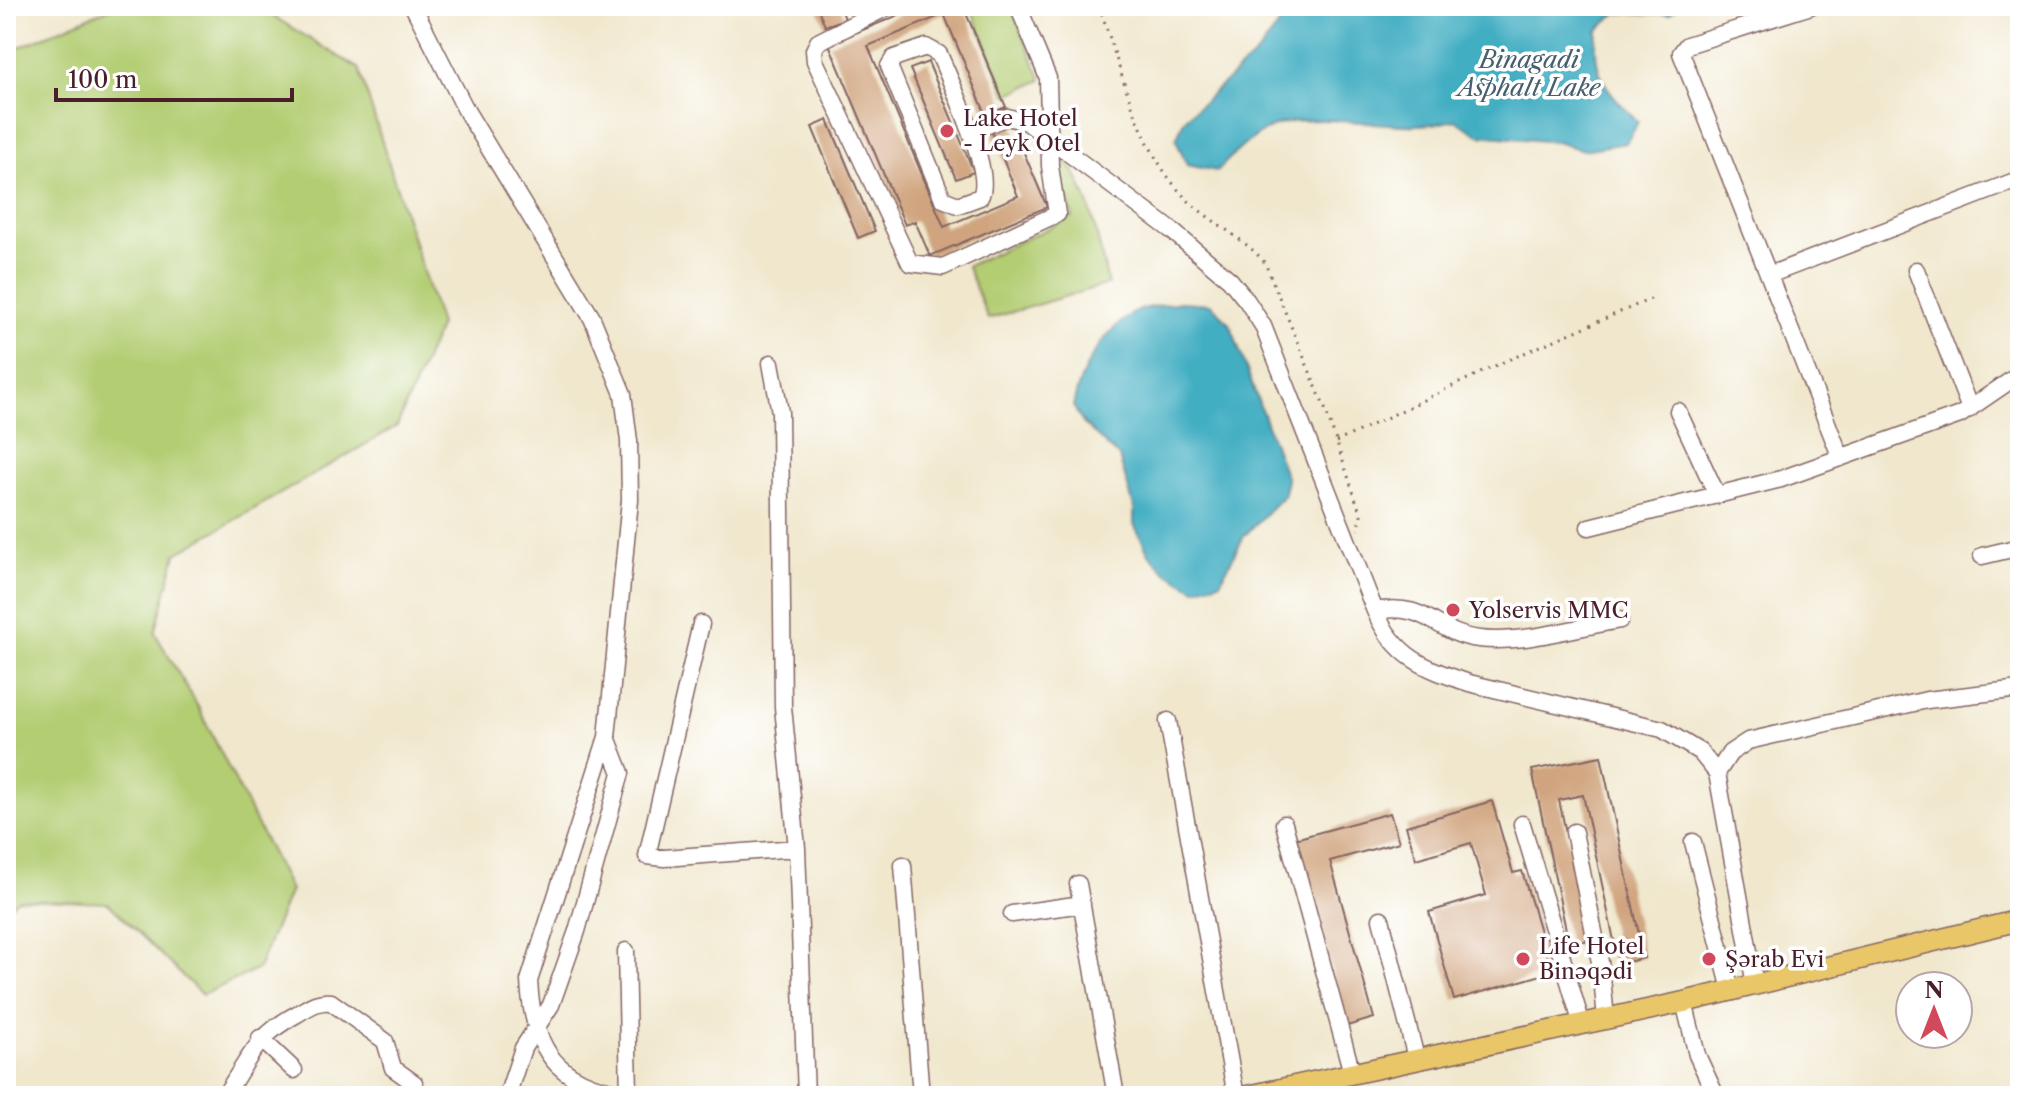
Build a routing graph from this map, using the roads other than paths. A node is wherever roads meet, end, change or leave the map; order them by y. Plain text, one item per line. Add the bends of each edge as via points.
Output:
1 (413, 6) edge
2 (1018, 6) edge
3 (1811, 6) edge
4 (880, 8) edge
5 (970, 132) junction
6 (1052, 138) junction
7 (2020, 179) edge
8 (1916, 270) dead end
9 (1769, 275) junction
10 (771, 363) dead end
11 (2020, 374) edge
12 (1970, 409) junction
13 (1678, 411) dead end
14 (1841, 458) junction
15 (1717, 495) junction
16 (1589, 527) dead end
17 (2020, 547) edge
18 (1982, 556) dead end
19 (1375, 611) junction
20 (1620, 620) dead end
21 (701, 624) dead end
22 (2020, 689) edge
23 (1168, 721) dead end
24 (607, 737) junction
25 (1717, 773) junction
26 (1284, 824) dead end
27 (1522, 824) dead end
28 (1574, 832) dead end
29 (1693, 842) dead end
30 (797, 848) junction
31 (903, 865) dead end
32 (1078, 884) dead end
33 (1082, 904) junction
34 (1012, 914) dead end
35 (1381, 919) dead end
36 (2020, 920) edge
37 (626, 951) dead end
38 (1755, 985) junction
39 (1731, 990) junction
40 (1684, 1002) junction
41 (1606, 1019) junction
42 (1582, 1025) junction
43 (538, 1029) junction
44 (260, 1038) junction
45 (1416, 1058) junction
46 (294, 1070) dead end
47 (1352, 1073) junction
48 (228, 1094) edge
49 (635, 1095) edge
50 (411, 1096) edge
51 (507, 1096) edge
52 (806, 1096) edge
53 (921, 1096) edge
54 (1116, 1096) edge
55 (1236, 1096) edge
56 (1248, 1096) edge
57 (1716, 1096) edge

1 - 24 street via 467,112 592,318 623,394 630,500
2 - 6 street via 1048,78
3 - 9 street via 1687,45 1681,53
4 - 6 street via 818,42 815,61 910,263 943,267 1057,214
5 - 5 street via 939,54 926,47 894,58 889,66 950,205 980,197 985,190
5 - 6 street via 1007,117
6 - 19 street via 1171,230 1247,301 1263,326
7 - 9 street
8 - 12 street
9 - 14 street
10 - 30 street via 780,412 784,735
11 - 12 street
12 - 14 street
13 - 15 street
14 - 15 street
15 - 16 street
17 - 18 street
19 - 20 street via 1406,608 1460,635 1489,640
19 - 25 street via 1393,645 1439,673 1512,696 1662,729 1700,752
21 - 30 street via 647,856
22 - 25 street via 1927,700 1748,741 1730,753
23 - 55 street
24 - 43 street via 529,981
24 - 43 street via 621,773 577,931
25 - 38 street
26 - 47 street
27 - 42 street
28 - 41 street
29 - 39 street
30 - 52 street
31 - 53 street
32 - 33 street
33 - 34 street
33 - 54 street
35 - 45 street
36 - 38 main road
37 - 49 street
38 - 39 main road
39 - 40 main road
40 - 41 main road
40 - 57 street via 1697,1055
41 - 42 main road
42 - 45 main road
43 - 49 street via 551,1062 573,1077
43 - 51 street via 523,1048
44 - 46 street
44 - 48 street
44 - 50 street via 321,1001 331,1002 385,1041 393,1068 414,1083
45 - 47 main road
47 - 56 main road

